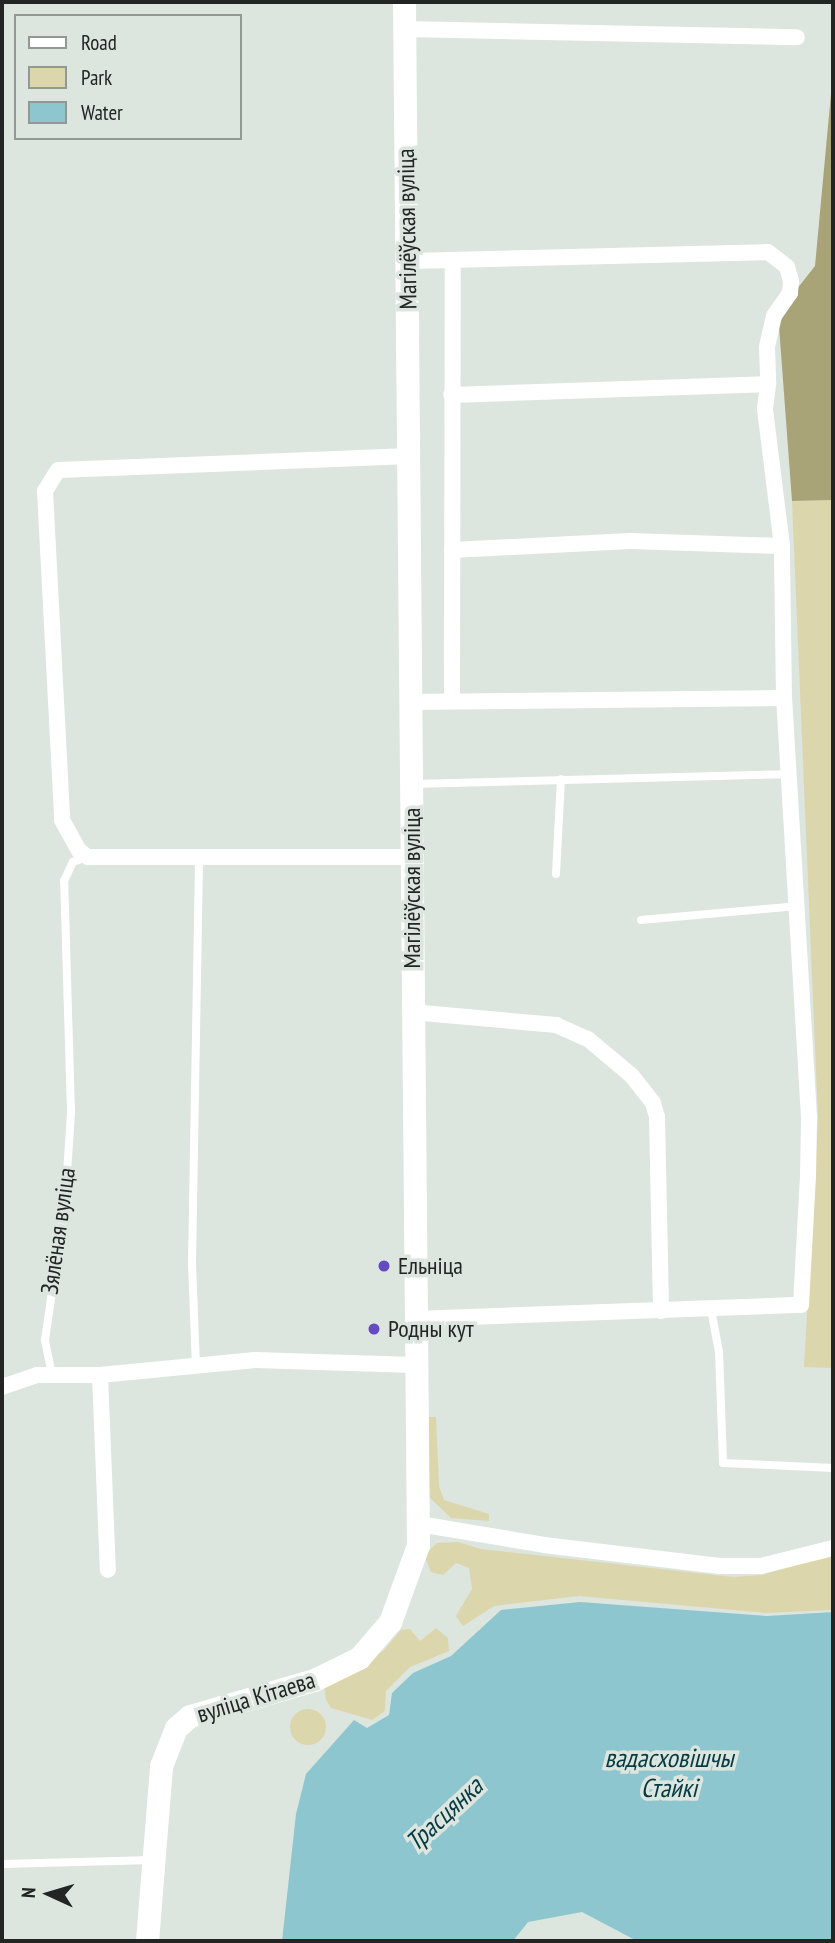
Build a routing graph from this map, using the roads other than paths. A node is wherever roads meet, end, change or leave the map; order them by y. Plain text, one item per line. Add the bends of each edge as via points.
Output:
1 (404, 2) edge
2 (405, 29) junction
3 (797, 37) dead end
4 (453, 260) junction
5 (408, 261) junction
6 (768, 384) junction
7 (451, 395) junction
8 (409, 456) junction
9 (782, 545) junction
10 (453, 550) junction
11 (784, 698) junction
12 (452, 701) junction
13 (411, 702) junction
14 (789, 774) junction
15 (561, 779) junction
16 (412, 784) junction
17 (88, 857) junction
18 (412, 857) junction
19 (199, 858) junction
20 (556, 874) dead end
21 (799, 906) junction
22 (642, 920) dead end
23 (411, 1013) junction
24 (711, 1309) junction
25 (661, 1311) junction
26 (414, 1319) junction
27 (414, 1365) junction
28 (196, 1367) junction
29 (52, 1374) junction
30 (100, 1375) junction
31 (2, 1387) edge
32 (833, 1468) edge
33 (419, 1524) junction
34 (833, 1548) edge
35 (108, 1570) dead end
36 (153, 1860) junction
37 (2, 1864) edge
38 (147, 1941) edge

1 - 2 main road, Магілёўская вуліца
2 - 3 street
2 - 5 main road, Магілёўская вуліца
4 - 5 street
4 - 6 street via 768,251 787,267 791,281 790,293 774,316 767,347
4 - 7 street
5 - 8 main road, Магілёўская вуліца
6 - 7 street
6 - 9 street via 765,409
7 - 10 street
8 - 13 main road, Магілёўская вуліца
8 - 17 street via 58,470 45,491 62,820 71,843
9 - 10 street via 630,541
9 - 11 street
10 - 12 street
11 - 12 street
11 - 14 street
12 - 13 street
13 - 16 main road, Магілёўская вуліца
14 - 15 lane
14 - 21 street
15 - 16 lane
15 - 20 lane
16 - 18 main road, Магілёўская вуліца
17 - 19 street
17 - 29 lane, Зялёная вуліца via 73,862 64,881 71,1112 65,1203 45,1340
18 - 19 street
18 - 23 main road, Магілёўская вуліца
19 - 28 lane via 192,1263
21 - 22 lane
21 - 24 street via 809,1117 801,1305
23 - 25 street via 556,1026 588,1038 632,1076 653,1103 657,1117
23 - 26 main road, Магілёўская вуліца
24 - 25 street
24 - 32 lane via 719,1352 723,1463
25 - 26 street
26 - 27 main road, вуліца Кітаева
27 - 28 street via 272,1360
27 - 33 main road, вуліца Кітаева
28 - 30 street
29 - 30 street
29 - 31 street via 22,1378
30 - 35 street
33 - 34 street via 544,1545 720,1566 761,1566
33 - 36 main road, вуліца Кітаева via 415,1557 401,1598 381,1636 359,1658 314,1680 197,1713 176,1727 161,1766
36 - 37 lane
36 - 38 main road, вуліца Кітаева

